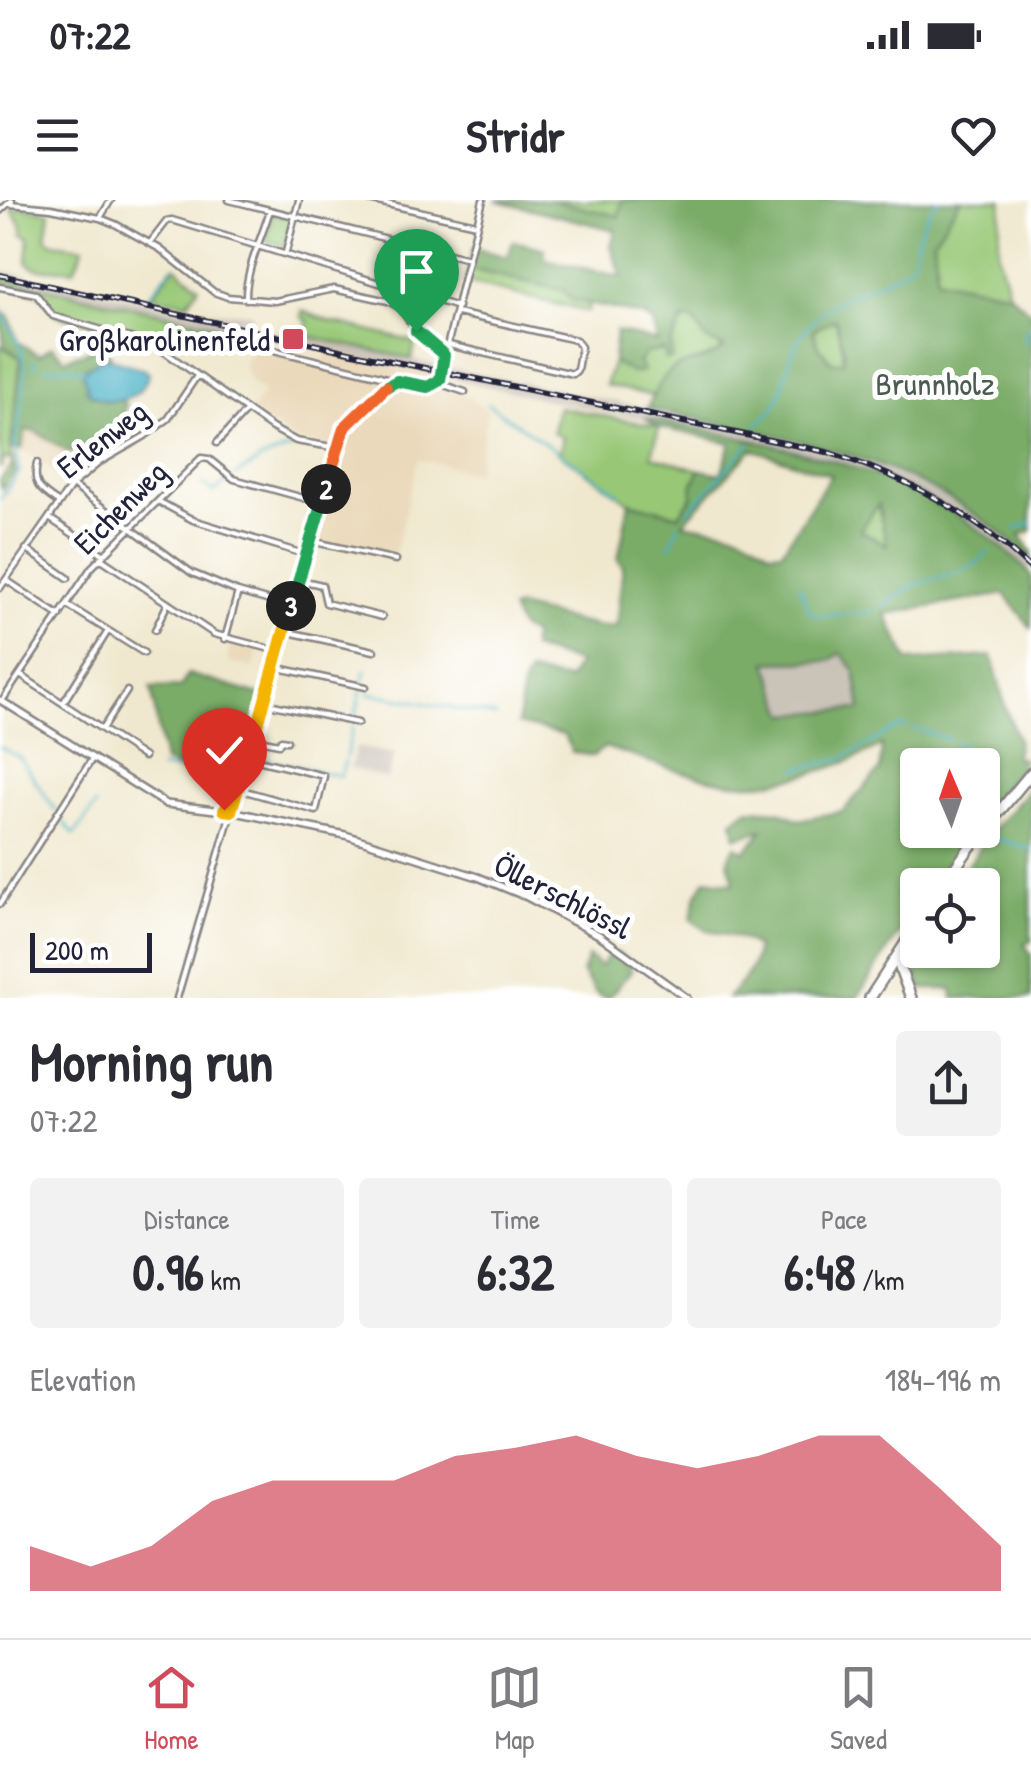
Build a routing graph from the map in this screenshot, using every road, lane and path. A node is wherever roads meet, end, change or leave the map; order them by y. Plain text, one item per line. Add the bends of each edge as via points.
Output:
1 (56, 200) edge
2 (111, 200) edge
3 (229, 200) edge
4 (299, 200) edge
5 (370, 200) edge
6 (483, 200) edge
7 (10, 201) edge
8 (55, 210) junction
9 (270, 210) junction
10 (0, 211) edge
11 (295, 216) junction
12 (100, 218) junction
13 (476, 224) junction
14 (150, 243) junction
15 (260, 248) junction
16 (286, 252) junction
17 (469, 259) junction
18 (0, 287) edge
19 (246, 298) junction
20 (457, 310) junction
21 (155, 344) junction
22 (449, 345) junction
23 (444, 355) junction
24 (197, 376) junction
25 (391, 382) junction
26 (438, 383) junction
27 (465, 392) dead end
28 (247, 410) junction
29 (218, 444) dead end
30 (338, 448) junction
31 (38, 463) dead end
32 (72, 486) junction
33 (158, 501) junction
34 (322, 503) junction
35 (59, 504) junction
36 (49, 518) junction
37 (133, 528) junction
38 (312, 541) junction
39 (26, 550) junction
40 (307, 554) junction
41 (102, 556) junction
42 (396, 560) dead end
43 (68, 578) dead end
44 (6, 580) junction
45 (300, 580) junction
46 (0, 588) edge
47 (238, 592) junction
48 (168, 602) junction
49 (67, 604) junction
50 (291, 607) junction
51 (60, 616) junction
52 (382, 617) dead end
53 (155, 630) dead end
54 (108, 631) junction
55 (284, 631) junction
56 (225, 638) junction
57 (374, 650) dead end
58 (278, 651) junction
59 (144, 653) dead end
60 (274, 667) junction
61 (20, 674) junction
62 (366, 687) dead end
63 (127, 691) dead end
64 (1, 700) edge
65 (63, 703) junction
66 (264, 703) junction
67 (358, 723) dead end
68 (102, 730) junction
69 (254, 739) junction
70 (287, 741) dead end
71 (144, 758) dead end
72 (248, 758) junction
73 (92, 760) junction
74 (1031, 772) edge
75 (238, 788) junction
76 (231, 811) junction
77 (956, 868) edge
78 (0, 904) edge
79 (900, 952) edge
80 (900, 968) edge
81 (877, 987) junction
82 (910, 994) edge
83 (177, 998) edge
84 (687, 998) edge
85 (870, 998) edge

1 - 8 street
2 - 12 street
3 - 9 street
4 - 11 street
5 - 13 street
6 - 13 street
7 - 8 street
7 - 10 street
8 - 12 street
9 - 11 street
9 - 15 street
11 - 16 street
11 - 17 street
12 - 14 street
13 - 17 street
14 - 15 street via 172,220
14 - 19 street via 214,292
15 - 16 street
15 - 19 street
16 - 20 street
17 - 20 street
18 - 21 street via 36,294 64,320
19 - 23 street via 275,301 334,288 388,300
20 - 22 street
20 - 22 street via 576,340 579,358 573,374
21 - 24 street
21 - 25 street via 214,336
22 - 23 street
23 - 26 street
24 - 28 street
24 - 32 street, Erlenweg via 168,418
25 - 26 street
25 - 30 street via 348,420
26 - 27 street
28 - 29 street
28 - 30 street via 296,441
30 - 34 street
31 - 35 street via 34,481
32 - 35 street, Erlenweg
32 - 37 street
33 - 34 street, Eichenweg via 206,457 234,479
33 - 37 street, Eichenweg
33 - 40 street via 192,520
34 - 38 street
35 - 36 street, Erlenweg
36 - 39 street, Erlenweg
36 - 41 street
37 - 41 street, Eichenweg
37 - 47 street via 192,574
38 - 40 street
38 - 42 street
39 - 43 street
39 - 44 street, Erlenweg
40 - 45 street
41 - 48 street
41 - 49 street, Eichenweg
44 - 46 street, Erlenweg
44 - 51 street
45 - 50 street
45 - 52 street via 322,585 326,603
47 - 50 street
47 - 56 street
48 - 53 street
48 - 56 street
49 - 51 street, Eichenweg
49 - 54 street
50 - 55 street
51 - 61 street, Eichenweg
54 - 59 street
54 - 65 street
55 - 57 street
55 - 58 street
56 - 58 street
58 - 60 street
60 - 62 street
60 - 66 street
61 - 64 street, Eichenweg
61 - 65 street
63 - 68 street
64 - 73 street, Öllerschlössl
65 - 68 street
66 - 67 street
66 - 69 street
68 - 71 street
69 - 70 street
69 - 72 street
72 - 75 street
72 - 75 street via 324,776 316,811
73 - 76 street, Öllerschlössl via 166,804
73 - 78 street
74 - 77 highway
75 - 76 street
76 - 83 street
76 - 84 street, Öllerschlössl via 345,835 506,888 620,948
79 - 81 highway
80 - 82 highway
81 - 82 highway via 896,981
81 - 85 highway

